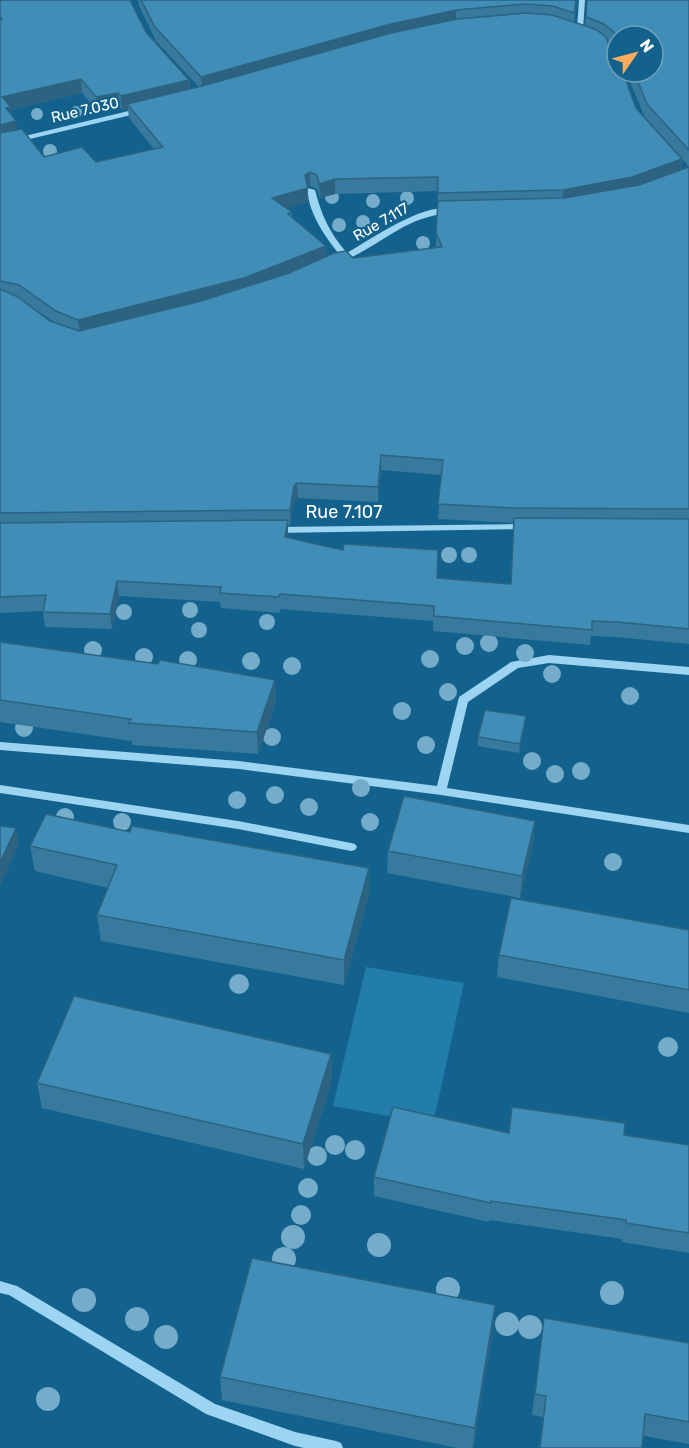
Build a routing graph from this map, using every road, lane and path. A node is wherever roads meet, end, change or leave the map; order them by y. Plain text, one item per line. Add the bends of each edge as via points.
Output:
1 (582, 0) edge
2 (587, 35) edge
3 (148, 109) edge
4 (0, 144) edge
5 (311, 190) edge
6 (459, 211) edge
7 (346, 257) junction
8 (324, 268) edge
9 (536, 527) edge
10 (264, 530) edge
11 (689, 671) edge
12 (0, 746) edge
13 (0, 789) edge
14 (441, 791) junction
15 (689, 829) edge
16 (351, 847) dead end
17 (0, 1287) edge
18 (336, 1448) edge

1 - 2 street via 580,29 572,29
3 - 4 street, Rue 7.030
5 - 7 street via 316,216 329,239
6 - 7 street, Rue 7.117 via 422,214
7 - 8 street, Rue 7.117
9 - 10 street, Rue 7.107
11 - 14 street via 549,659 515,665 464,700
12 - 14 street via 239,765
13 - 16 street
14 - 15 street
17 - 18 street via 92,1336 211,1409 295,1439

